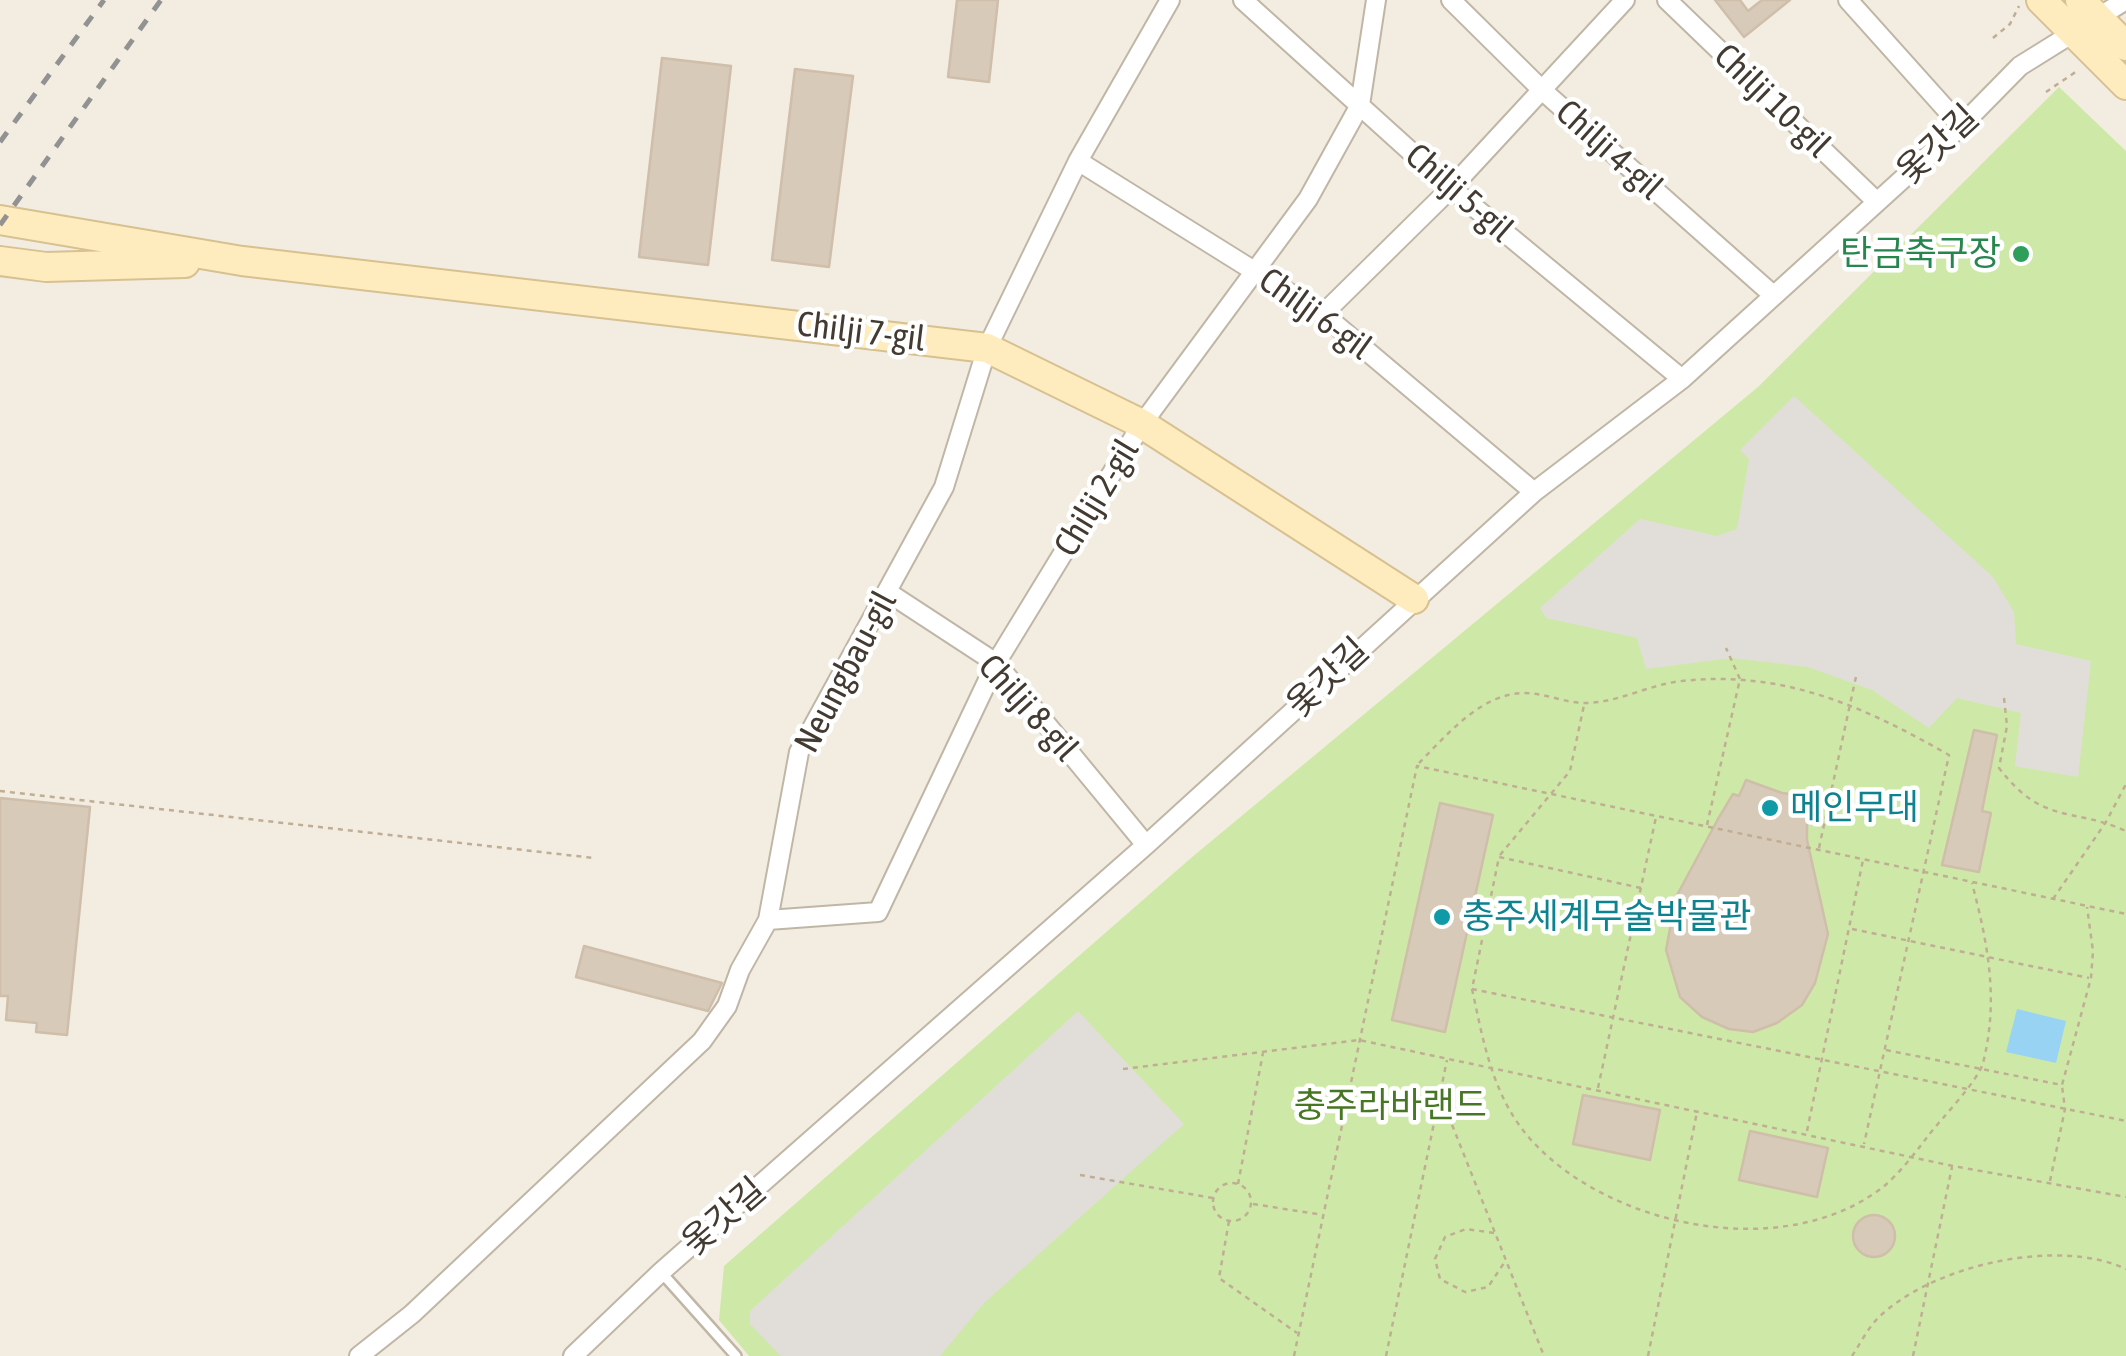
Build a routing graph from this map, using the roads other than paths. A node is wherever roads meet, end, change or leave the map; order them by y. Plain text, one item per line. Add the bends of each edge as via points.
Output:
1 (1170, 0) edge
2 (1242, 0) edge
3 (1376, 0) edge
4 (1450, 0) edge
5 (1625, 0) edge
6 (1668, 0) edge
7 (1848, 0) edge
8 (2041, 0) edge
9 (2126, 0) edge
10 (2089, 9) edge
11 (2071, 31) junction
12 (2126, 46) edge
13 (2126, 85) edge
14 (1542, 90) junction
15 (1360, 105) junction
16 (1961, 126) junction
17 (1078, 161) junction
18 (1451, 188) junction
19 (1877, 202) junction
20 (0, 220) edge
21 (0, 261) edge
22 (242, 261) junction
23 (1256, 270) junction
24 (1773, 295) junction
25 (1323, 314) junction
26 (987, 348) junction
27 (1682, 379) junction
28 (1142, 424) junction
29 (1534, 492) junction
30 (889, 593) junction
31 (1414, 599) junction
32 (996, 663) junction
33 (1146, 845) junction
34 (768, 920) junction
35 (662, 1272) junction
36 (359, 1356) edge
37 (573, 1356) edge
38 (736, 1356) edge

1 - 17 street, Neungbau-gil
2 - 15 street, Chilji 5-gil
3 - 15 street, Chilji 2-gil
4 - 14 street, Chilji 4-gil
5 - 14 street
6 - 19 street, Chilji 10-gil
7 - 16 street
8 - 11 street
9 - 10 street, 옻갓길
10 - 11 street, 옻갓길
10 - 12 street
11 - 13 street
11 - 16 street, 옻갓길 via 2020,66
14 - 18 street
14 - 24 street, Chilji 4-gil
15 - 18 street, Chilji 5-gil
15 - 23 street, Chilji 2-gil via 1308,199
16 - 19 street, 옻갓길
17 - 23 street, Chilji 6-gil
17 - 26 street, Neungbau-gil
18 - 25 street
18 - 27 street, Chilji 5-gil
19 - 24 street, 옻갓길
20 - 22 street, Chilji 7-gil
21 - 22 street, Chilji 7-gil via 46,267
22 - 26 street, Chilji 7-gil
23 - 25 street, Chilji 6-gil
23 - 28 street, Chilji 2-gil
24 - 27 street, 옻갓길
25 - 29 street, Chilji 6-gil
26 - 28 street, Chilji 7-gil
26 - 30 street, Neungbau-gil via 944,487
27 - 29 street, 옻갓길
28 - 31 street, Chilji 7-gil
28 - 32 street, Chilji 2-gil
29 - 31 street, 옻갓길
30 - 32 street, Chilji 8-gil
30 - 34 street, Neungbau-gil via 799,752
31 - 33 street, 옻갓길
32 - 33 street, Chilji 8-gil
32 - 34 street, Chilji 2-gil via 878,912
33 - 35 street, 옻갓길
34 - 36 street, Neungbau-gil via 727,1006 702,1041
35 - 37 street, 옻갓길
35 - 38 lane

